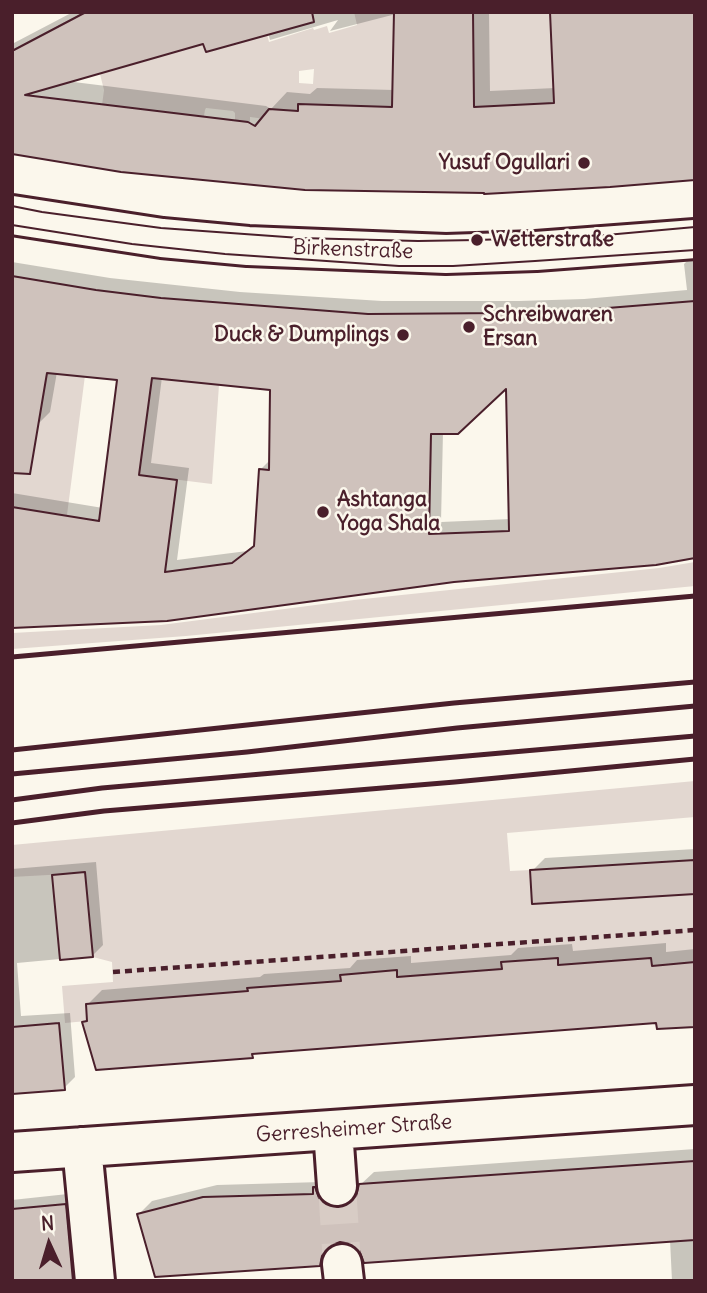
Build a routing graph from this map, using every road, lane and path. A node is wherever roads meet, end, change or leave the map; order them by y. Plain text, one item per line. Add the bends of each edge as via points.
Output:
1 (12, 215) edge
2 (695, 239) edge
3 (695, 930) edge
4 (113, 972) dead end
5 (695, 1105) edge
6 (333, 1130) junction
7 (82, 1147) junction
8 (12, 1152) edge
9 (337, 1186) tunnel mouth
10 (95, 1281) edge

1 - 2 street, Birkenstraße via 248,246 446,254
3 - 4 path
5 - 6 street, Gerresheimer Straße
6 - 7 street, Gerresheimer Straße
6 - 9 street
7 - 8 street, Gerresheimer Straße
7 - 10 street

